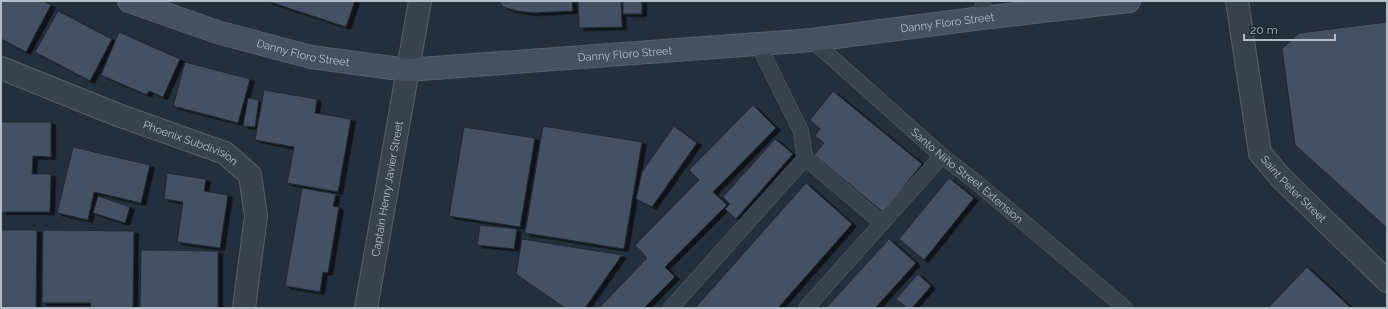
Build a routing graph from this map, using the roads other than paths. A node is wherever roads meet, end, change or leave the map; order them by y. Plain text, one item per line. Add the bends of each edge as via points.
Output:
1 (129, 1) edge
2 (420, 1) edge
3 (1129, 1) edge
4 (1237, 1) edge
5 (1066, 5) edge
6 (983, 9) edge
7 (812, 40) junction
8 (758, 44) junction
9 (1, 68) edge
10 (407, 70) junction
11 (942, 156) junction
12 (804, 158) junction
13 (882, 223) junction
14 (1387, 281) edge
15 (244, 308) edge
16 (366, 308) edge
17 (671, 308) edge
18 (806, 308) edge
19 (1125, 308) edge

1 - 10 main road, Danny Floro Street via 217,32 311,57
2 - 10 street, Captain Henry Javier Street
3 - 5 main road, Danny Floro Street
4 - 14 street, Saint Peter Street via 1260,153 1281,178
5 - 6 main road, Danny Floro Street
6 - 7 main road, Danny Floro Street
7 - 8 main road, Danny Floro Street
7 - 11 lane, Santo Niño Street Extension
8 - 10 main road, Danny Floro Street
8 - 12 lane via 801,131
9 - 15 street, Phoenix Subdivision via 118,115 226,153 250,174 256,216
10 - 16 street, Captain Henry Javier Street
11 - 13 lane
11 - 19 lane, Santo Niño Street Extension
12 - 13 lane
12 - 17 lane
13 - 18 lane

